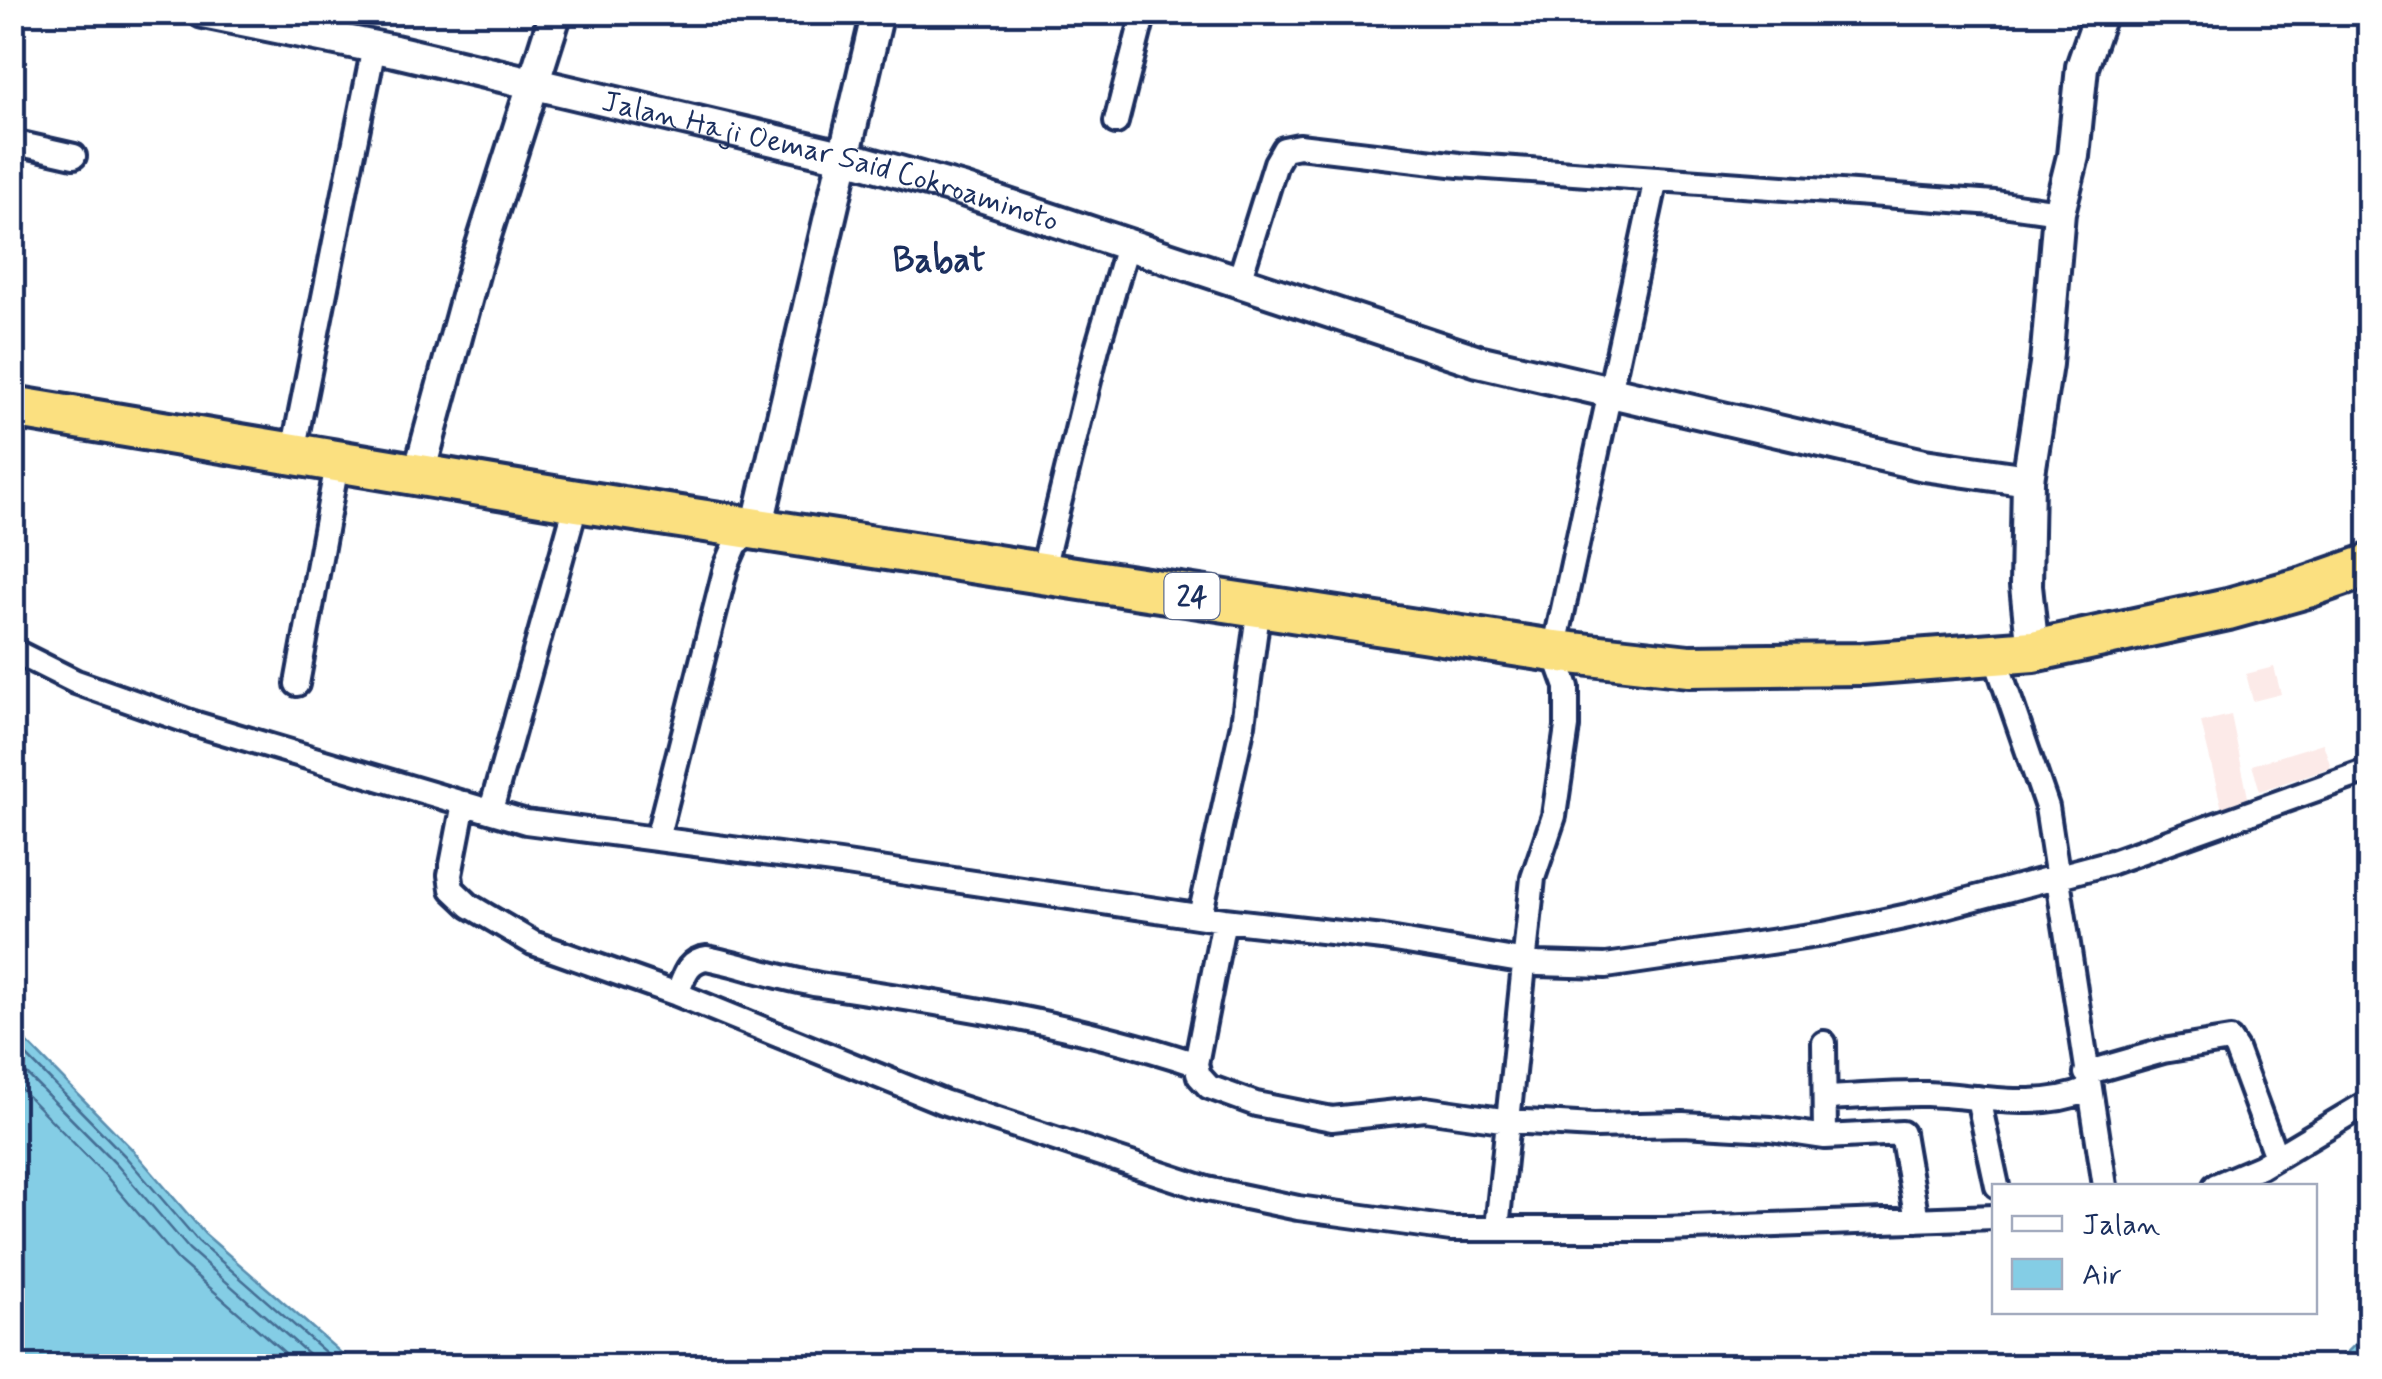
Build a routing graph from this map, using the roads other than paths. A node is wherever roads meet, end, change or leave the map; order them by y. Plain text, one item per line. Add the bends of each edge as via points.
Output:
1 (203, 12) edge
2 (556, 12) edge
3 (878, 12) edge
4 (1144, 12) edge
5 (2101, 12) edge
6 (374, 47) junction
7 (532, 84) junction
8 (1116, 122) dead end
9 (12, 142) edge
10 (74, 156) dead end
11 (846, 157) junction
12 (1656, 179) junction
13 (2060, 212) junction
14 (1127, 246) junction
15 (1238, 284) junction
16 (1611, 392) junction
17 (12, 407) edge
18 (293, 452) junction
19 (338, 460) junction
20 (419, 473) junction
21 (2028, 480) junction
22 (577, 501) junction
23 (757, 528) junction
24 (2370, 565) edge
25 (1042, 573) junction
26 (1258, 606) junction
27 (12, 650) edge
28 (1554, 651) junction
29 (2014, 652) junction
30 (297, 684) dead end
31 (2370, 770) edge
32 (464, 803) junction
33 (492, 810) junction
34 (657, 839) junction
35 (2060, 878) junction
36 (1212, 918) junction
37 (1525, 962) junction
38 (677, 994) junction
39 (1824, 1043) dead end
40 (1196, 1064) junction
41 (2087, 1082) junction
42 (1924, 1094) junction
43 (1826, 1098) junction
44 (1978, 1098) junction
45 (2370, 1102) edge
46 (1509, 1121) junction
47 (1902, 1133) junction
48 (1825, 1137) junction
49 (2276, 1156) junction
50 (1997, 1184) edge
51 (2105, 1184) edge
52 (2219, 1184) edge
53 (1992, 1217) edge
54 (1917, 1220) junction
55 (1498, 1228) junction

1 - 6 street, Jalan Haji Oemar Said Cokroaminoto
2 - 7 street
3 - 11 street
4 - 8 street
5 - 13 street via 2082,67
6 - 7 street, Jalan Haji Oemar Said Cokroaminoto
6 - 18 street
7 - 11 street, Jalan Haji Oemar Said Cokroaminoto
7 - 20 street
9 - 10 street
11 - 14 street, Jalan Haji Oemar Said Cokroaminoto
11 - 23 street
12 - 13 street
12 - 15 street via 1284,149
12 - 16 street
13 - 21 street
14 - 15 street, Jalan Haji Oemar Said Cokroaminoto
14 - 25 street
15 - 16 street, Jalan Haji Oemar Said Cokroaminoto via 1478,361
16 - 21 street, Jalan Haji Oemar Said Cokroaminoto via 1924,465
16 - 28 street
17 - 18 highway, 24
18 - 19 highway, 24
19 - 20 highway, 24
19 - 30 street
20 - 22 highway, 24
21 - 29 street via 2026,586
22 - 23 highway, 24
22 - 33 street
23 - 25 highway, 24
23 - 34 street via 736,544 726,567
24 - 29 highway, 24 via 2228,608
25 - 26 highway, 24
26 - 28 highway, 24
26 - 36 street
27 - 32 street via 76,682 193,723
28 - 29 highway, 24 via 1689,666 1862,664
28 - 37 street via 1567,686 1567,727 1554,816 1533,878
29 - 35 street
31 - 35 street
32 - 33 street
32 - 38 street via 450,875 456,896 533,944
33 - 34 street via 526,822
34 - 36 street
35 - 37 street via 1824,934 1606,966
35 - 41 street
36 - 37 street
36 - 40 street
37 - 46 street
38 - 40 street via 688,966 707,958 1064,1028
38 - 55 street via 943,1102 1207,1189 1370,1219
39 - 43 street
40 - 46 street via 1209,1087 1313,1116 1425,1110
41 - 44 street via 2070,1098
41 - 49 street via 2163,1051 2230,1040
41 - 51 street
42 - 43 street
42 - 44 street
42 - 47 street
43 - 48 street
44 - 50 street
45 - 49 street
46 - 48 street via 1683,1124
46 - 55 street
47 - 48 street
47 - 54 street
49 - 52 street
53 - 54 street
54 - 55 street

